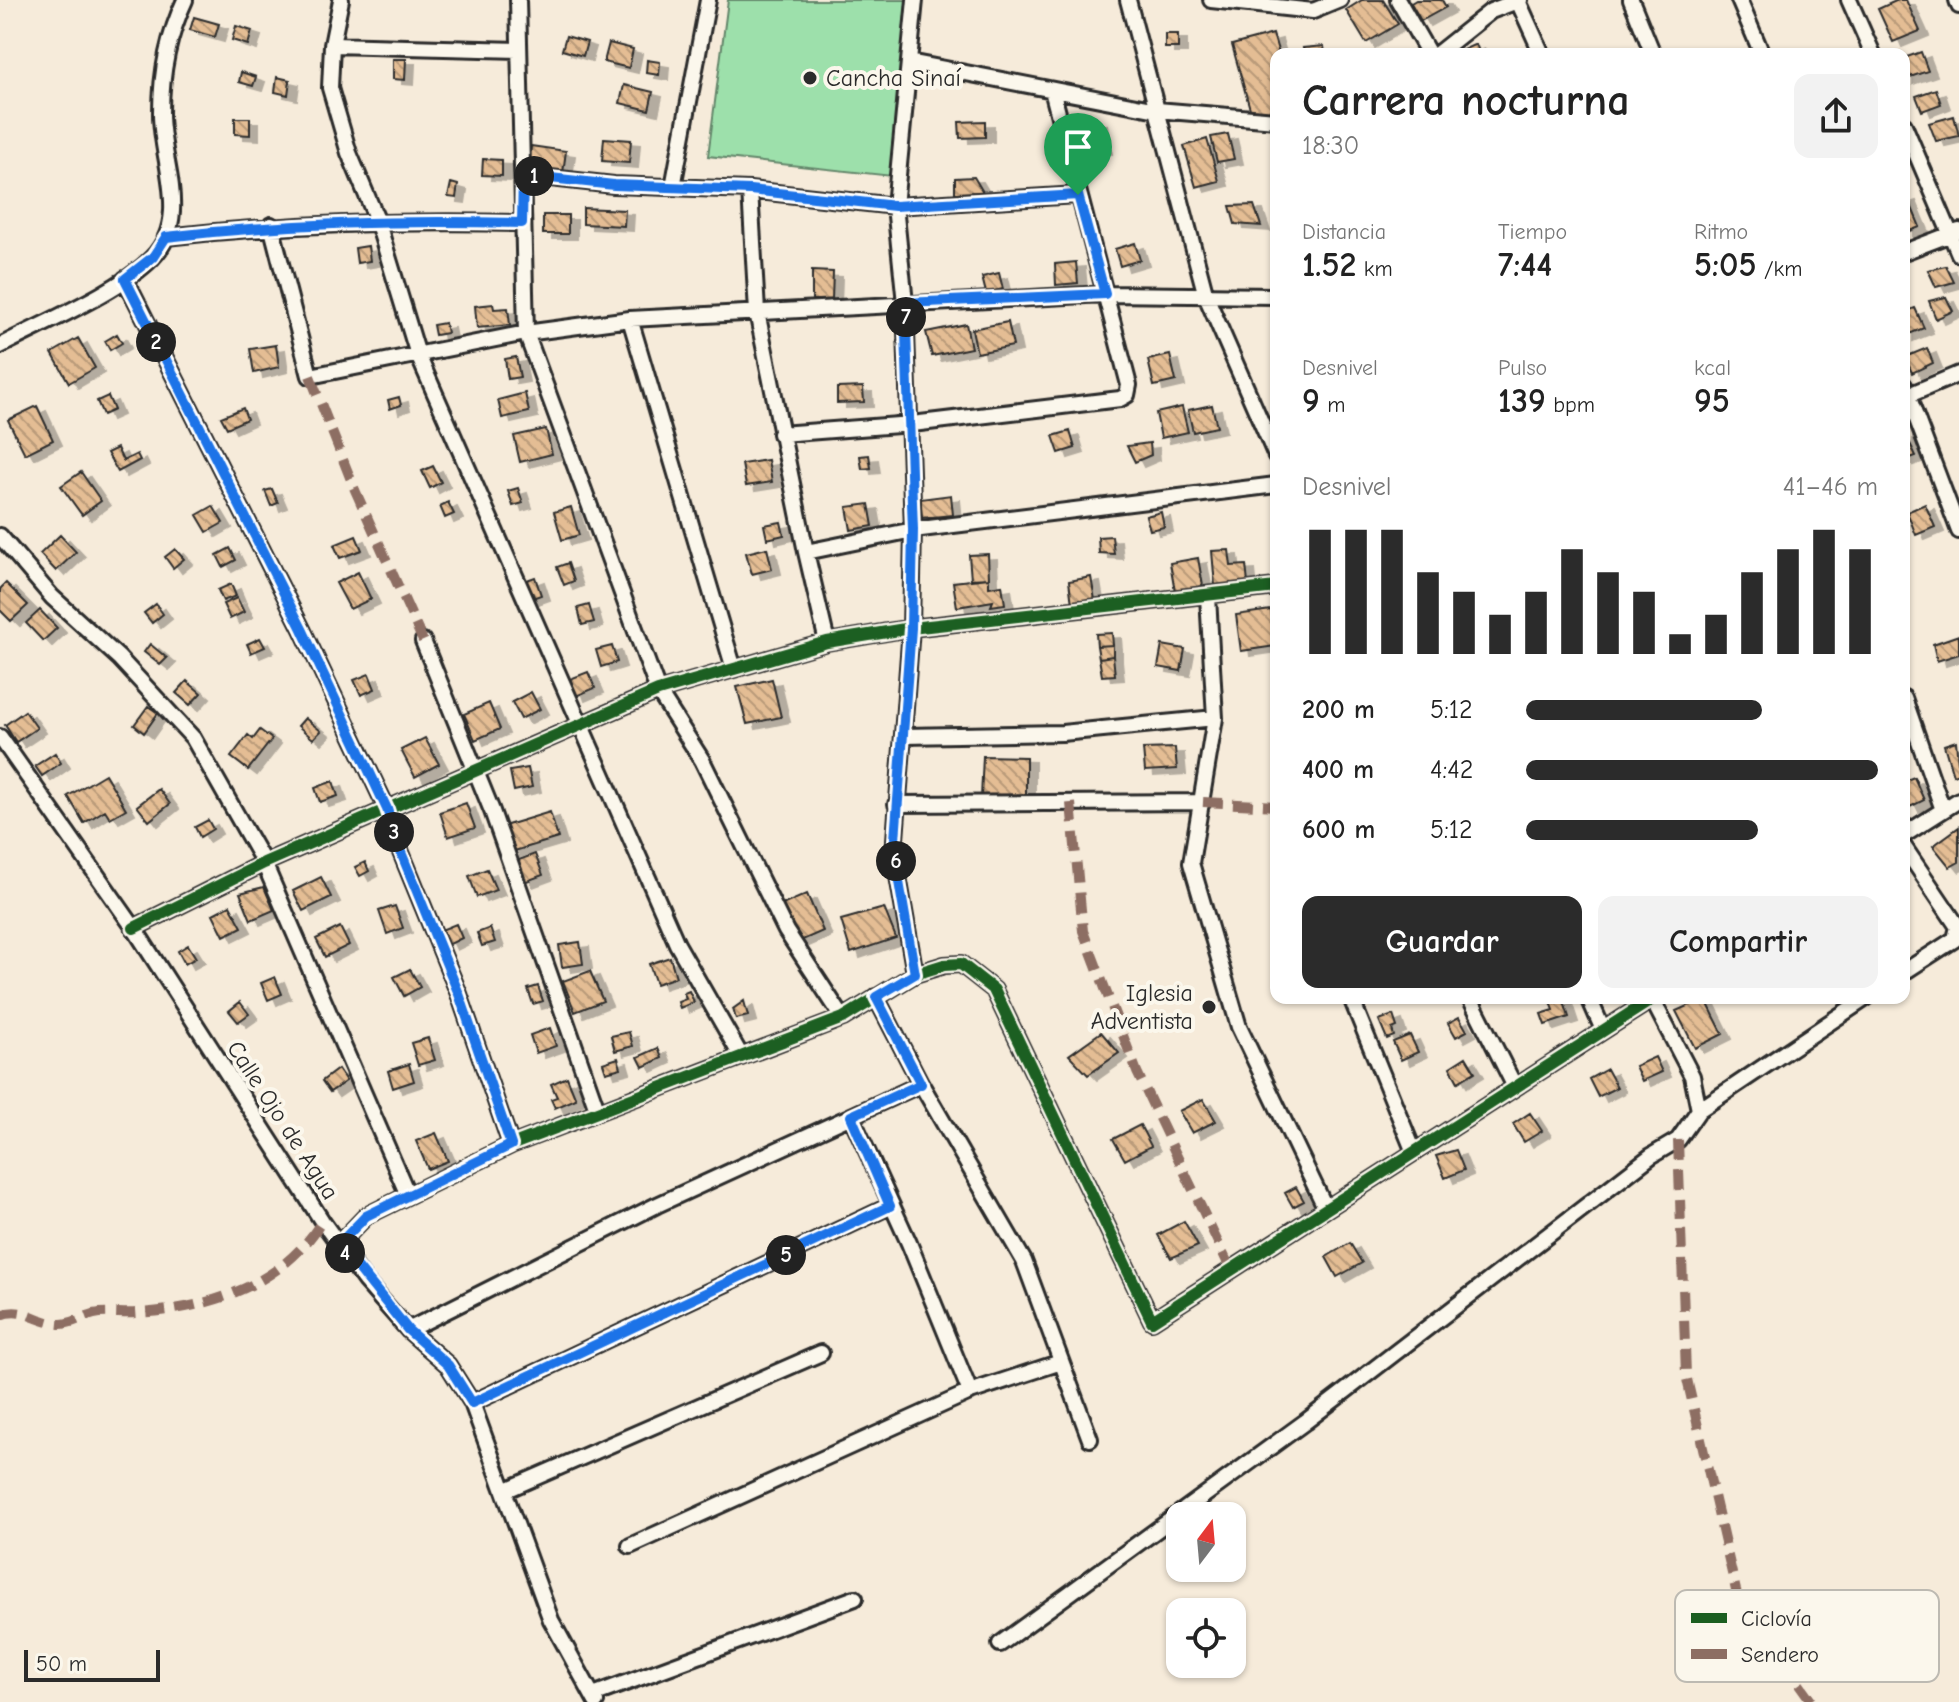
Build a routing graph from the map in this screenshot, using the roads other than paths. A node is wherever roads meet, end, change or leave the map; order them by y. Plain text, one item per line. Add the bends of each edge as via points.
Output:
1 (185, 0) edge
2 (341, 0) edge
3 (518, 0) edge
4 (708, 0) edge
5 (915, 0) edge
6 (1128, 0) edge
7 (1211, 0) edge
8 (1340, 0) edge
9 (1398, 0) edge
10 (1519, 0) edge
11 (1631, 0) edge
12 (1739, 0) edge
13 (1849, 0) edge
14 (1957, 0) edge
15 (1959, 6) edge
16 (332, 45) junction
17 (1426, 48) edge
18 (1445, 48) edge
19 (1539, 48) edge
20 (1651, 48) edge
21 (1759, 48) edge
22 (1870, 48) edge
23 (519, 50) junction
24 (909, 62) junction
25 (1052, 90) junction
26 (1157, 110) junction
27 (1270, 119) edge
28 (1910, 138) edge
29 (523, 175) junction
30 (673, 187) junction
31 (750, 190) junction
32 (1078, 195) junction
33 (895, 206) junction
34 (377, 220) junction
35 (522, 223) junction
36 (271, 225) junction
37 (1955, 232) edge
38 (166, 237) junction
39 (1910, 250) edge
40 (1959, 254) edge
41 (125, 279) junction
42 (1105, 294) junction
43 (1206, 296) junction
44 (1270, 296) edge
45 (905, 303) junction
46 (757, 312) junction
47 (630, 319) junction
48 (526, 333) junction
49 (0, 346) edge
50 (418, 355) junction
51 (1959, 374) edge
52 (1910, 391) edge
53 (1910, 406) edge
54 (912, 424) junction
55 (780, 434) junction
56 (1270, 442) edge
57 (1270, 486) edge
58 (913, 530) junction
59 (1959, 531) edge
60 (0, 536) edge
61 (806, 552) junction
62 (1270, 588) edge
63 (1208, 597) junction
64 (911, 628) junction
65 (423, 641) dead end
66 (827, 642) junction
67 (734, 669) junction
68 (658, 691) junction
69 (1910, 715) edge
70 (1215, 718) junction
71 (581, 727) junction
72 (904, 736) junction
73 (0, 737) edge
74 (474, 770) junction
75 (1959, 800) edge
76 (1203, 802) junction
77 (896, 804) junction
78 (387, 809) junction
79 (1943, 810) junction
80 (1910, 831) edge
81 (1910, 856) edge
82 (264, 863) junction
83 (134, 928) junction
84 (1910, 968) edge
85 (915, 974) junction
86 (876, 997) junction
87 (1353, 1004) edge
88 (1473, 1004) edge
89 (1592, 1004) edge
90 (1645, 1004) edge
91 (1656, 1004) edge
92 (1857, 1004) edge
93 (843, 1018) junction
94 (1603, 1030) junction
95 (741, 1056) junction
96 (921, 1084) junction
97 (1515, 1087) junction
98 (1699, 1110) junction
99 (598, 1112) junction
100 (851, 1116) junction
101 (511, 1145) junction
102 (1414, 1152) junction
103 (407, 1193) junction
104 (890, 1206) junction
105 (1326, 1209) junction
106 (339, 1244) junction
107 (408, 1330) junction
108 (821, 1353) dead end
109 (1061, 1362) junction
110 (970, 1392) junction
111 (472, 1403) junction
112 (1090, 1439) dead end
113 (504, 1491) junction
114 (630, 1546) dead end
115 (855, 1598) dead end
116 (1000, 1644) dead end
117 (595, 1698) edge

1 - 38 street via 163,76 160,115 172,185
2 - 16 street
3 - 23 street
4 - 30 street
5 - 24 street
6 - 26 street
7 - 8 street via 1313,11
9 - 17 street
10 - 18 street via 1491,11
10 - 19 street
11 - 20 street
12 - 21 street
13 - 22 street
14 - 15 street
16 - 23 street
16 - 34 street via 330,88
23 - 29 street
24 - 25 street
24 - 33 street
25 - 26 street
25 - 32 street
26 - 27 street
26 - 43 street
28 - 37 street
29 - 30 street
29 - 35 street
30 - 31 street
31 - 33 street
31 - 46 street
32 - 33 street
32 - 42 street
33 - 45 street
34 - 35 street
34 - 36 street
34 - 50 street
35 - 48 street
36 - 38 street
36 - 50 street via 310,376
37 - 39 street
37 - 40 street
38 - 41 street via 153,257
41 - 49 street
41 - 78 street
42 - 43 street
42 - 45 street
42 - 54 street via 1129,385 1127,395
43 - 44 street
43 - 56 street
45 - 46 street
45 - 54 street
46 - 47 street
46 - 55 street
47 - 48 street
47 - 67 street
48 - 50 street
48 - 68 street
50 - 71 street
51 - 52 street
53 - 59 street
54 - 55 street
54 - 58 street
55 - 61 street
57 - 58 street
58 - 61 street
58 - 64 street
60 - 82 street via 52,597 119,658 193,738
61 - 66 street
62 - 63 street
63 - 64 street
63 - 70 street
64 - 66 street
64 - 72 street
65 - 74 street
66 - 67 street
67 - 68 street
68 - 71 street
68 - 93 street via 702,760 786,931
69 - 79 street
70 - 72 street via 1062,733
70 - 76 street
71 - 74 street
71 - 95 street via 677,944
72 - 77 street
73 - 83 street, Calle Ojo de Agua
74 - 78 street
74 - 99 street
75 - 79 street
76 - 77 street
76 - 105 street via 1191,863 1205,920 1239,1027
77 - 85 street via 894,853
78 - 82 street
78 - 101 street
79 - 80 street
81 - 84 street via 1958,927 1955,939
82 - 83 street
82 - 103 street
83 - 106 street, Calle Ojo de Agua
85 - 86 street
85 - 105 street via 961,964 994,990 1152,1321
86 - 93 street
86 - 96 street
87 - 102 street
88 - 97 street
89 - 94 street
90 - 94 street
91 - 98 street via 1692,1076
92 - 98 street
93 - 95 street
94 - 97 street
95 - 99 street
96 - 100 street
96 - 109 street via 1024,1261
97 - 102 street
98 - 116 street via 1678,1140
99 - 101 street
100 - 104 street
100 - 107 street via 657,1205
101 - 103 street
102 - 105 street
103 - 106 street via 366,1216
104 - 110 street
104 - 111 street
106 - 107 street, Calle Ojo de Agua
107 - 111 street, Calle Ojo de Agua via 448,1365
108 - 113 street
109 - 110 street
109 - 112 street
110 - 114 street
111 - 113 street, Calle Ojo de Agua
113 - 117 street, Calle Ojo de Agua via 551,1620
115 - 117 street

